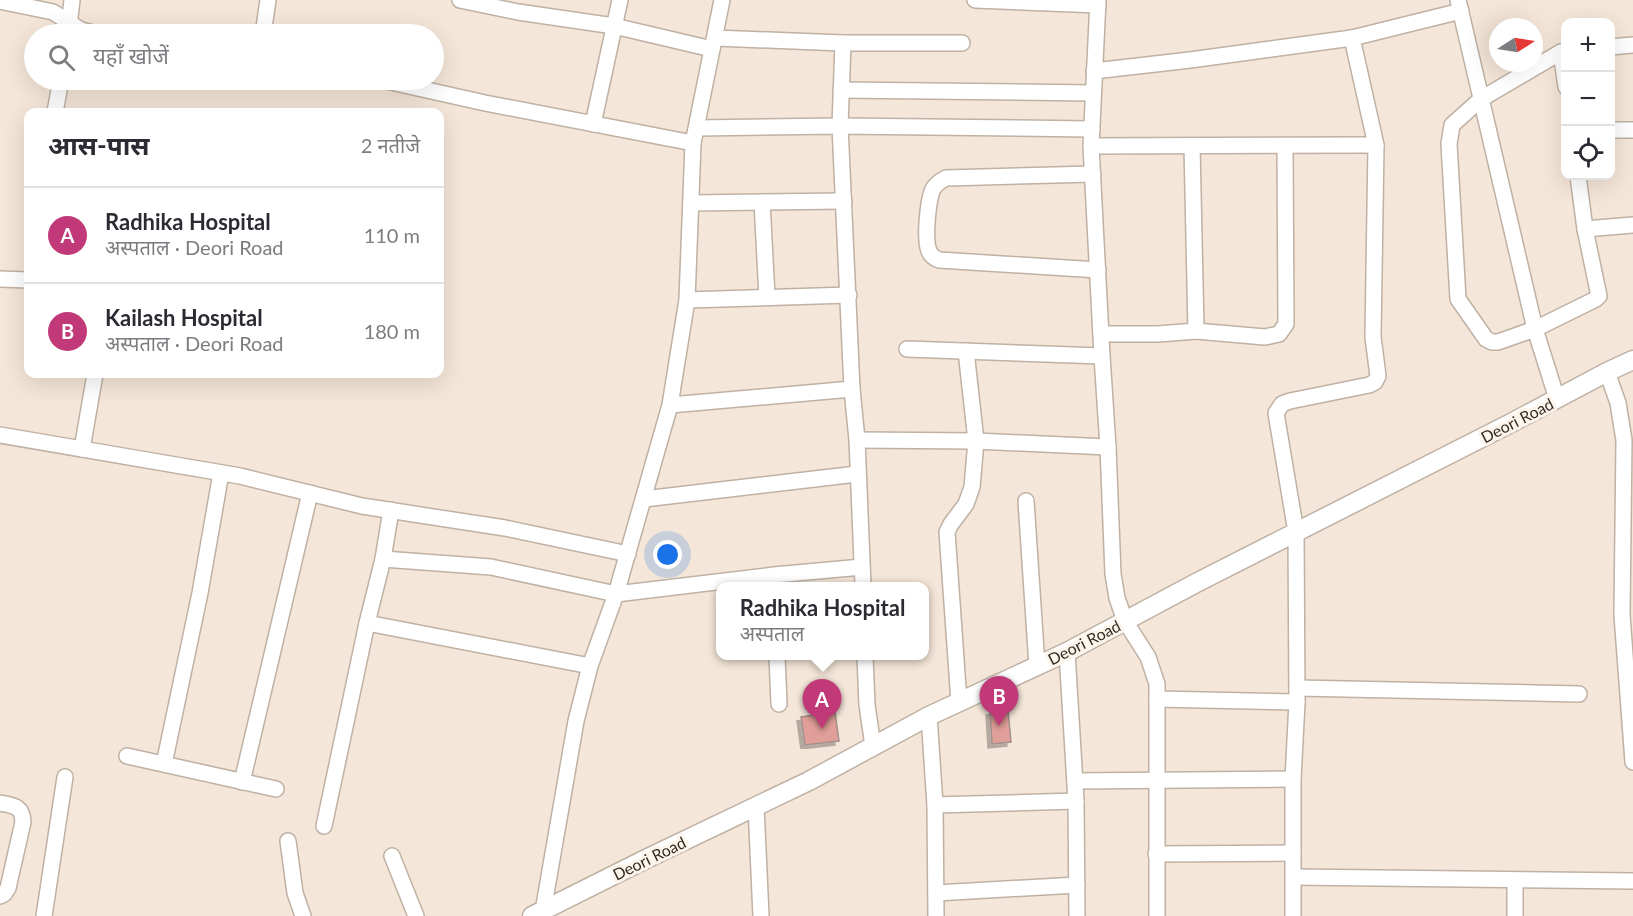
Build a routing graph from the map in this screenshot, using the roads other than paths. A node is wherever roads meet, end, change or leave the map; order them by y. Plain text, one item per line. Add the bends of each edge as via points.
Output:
1 (72, 0) edge
2 (268, 0) edge
3 (460, 0) edge
4 (545, 0) edge
5 (620, 0) edge
6 (722, 0) edge
7 (975, 0) edge
8 (0, 1) edge
9 (1098, 2) edge
10 (1460, 5) edge
11 (542, 15) junction
12 (65, 24) edge
13 (69, 24) edge
14 (264, 24) edge
15 (614, 26) junction
16 (1352, 38) junction
17 (843, 43) junction
18 (962, 43) dead end
19 (714, 44) junction
20 (1633, 45) edge
21 (1615, 47) edge
22 (1561, 53) edge
23 (1094, 71) junction
24 (58, 90) edge
25 (427, 90) edge
26 (841, 90) junction
27 (1093, 93) junction
28 (1481, 99) junction
29 (56, 108) edge
30 (593, 124) junction
31 (840, 126) junction
32 (1092, 129) junction
33 (1615, 130) edge
34 (1633, 130) edge
35 (695, 136) junction
36 (1376, 145) junction
37 (1192, 146) junction
38 (1285, 146) junction
39 (1091, 147) junction
40 (1093, 174) junction
41 (1579, 180) edge
42 (844, 201) junction
43 (762, 202) junction
44 (691, 203) junction
45 (1633, 225) edge
46 (1586, 229) junction
47 (1098, 270) junction
48 (0, 279) edge
49 (24, 280) edge
50 (849, 295) junction
51 (766, 297) junction
52 (687, 300) junction
53 (1535, 329) junction
54 (1196, 331) junction
55 (1101, 334) junction
56 (907, 349) dead end
57 (966, 351) junction
58 (1102, 356) junction
59 (1633, 360) edge
60 (1607, 372) junction
61 (94, 378) edge
62 (852, 389) junction
63 (1557, 399) junction
64 (670, 405) junction
65 (0, 435) edge
66 (856, 440) junction
67 (976, 441) junction
68 (1108, 447) junction
69 (82, 449) junction
70 (1628, 471) edge
71 (221, 473) junction
72 (857, 474) junction
73 (310, 493) junction
74 (644, 499) junction
75 (1026, 501) dead end
76 (391, 510) junction
77 (1296, 532) junction
78 (1628, 547) edge
79 (628, 554) junction
80 (383, 559) junction
81 (862, 567) junction
82 (774, 581) edge
83 (863, 582) edge
84 (716, 586) edge
85 (616, 594) junction
86 (1125, 621) junction
87 (367, 623) junction
88 (1067, 652) junction
89 (777, 660) edge
90 (865, 660) edge
91 (590, 666) junction
92 (1037, 666) junction
93 (1629, 677) edge
94 (1579, 694) dead end
95 (1297, 695) junction
96 (1157, 699) junction
97 (959, 702) junction
98 (779, 704) dead end
99 (929, 716) junction
100 (873, 746) junction
101 (127, 756) dead end
102 (1633, 762) edge
103 (164, 764) junction
104 (65, 777) dead end
105 (1293, 779) junction
106 (1158, 780) junction
107 (1075, 781) junction
108 (242, 782) junction
109 (276, 789) dead end
110 (1076, 801) junction
111 (0, 803) edge
112 (936, 805) junction
113 (756, 806) junction
114 (324, 825) dead end
115 (288, 842) dead end
116 (1293, 853) junction
117 (1156, 854) junction
118 (392, 856) dead end
119 (1294, 877) junction
120 (1515, 881) junction
121 (1633, 881) edge
122 (1077, 885) junction
123 (936, 892) junction
124 (0, 896) edge
125 (538, 913) edge
126 (44, 916) edge
127 (303, 916) edge
128 (416, 916) edge
129 (761, 916) edge
130 (936, 916) edge
131 (1077, 916) edge
132 (1157, 916) edge
133 (1293, 916) edge
134 (1515, 916) edge

1 - 13 street
2 - 14 street
3 - 11 street
4 - 11 street
5 - 15 street
6 - 19 street
7 - 9 street
8 - 12 street via 53,12
9 - 23 street
10 - 16 street
10 - 28 street
11 - 15 street
15 - 19 street
15 - 30 street
16 - 23 street
16 - 36 street
17 - 18 street
17 - 19 street
17 - 26 street
19 - 35 street
20 - 21 street
22 - 28 street
23 - 27 street
24 - 29 street
25 - 30 street
26 - 27 street
26 - 31 street
27 - 32 street
28 - 53 street
28 - 53 street via 1452,125 1449,144 1458,299 1492,342
30 - 35 street
31 - 32 street
31 - 35 street
31 - 42 street
32 - 39 street
33 - 34 street
35 - 44 street
36 - 38 street
36 - 77 street via 1373,337 1378,376 1369,385 1290,401 1276,413
37 - 38 street
37 - 39 street
37 - 54 street
38 - 54 street via 1286,324 1279,334 1264,338
39 - 40 street
40 - 47 street
40 - 47 street via 946,178 933,189 926,241 929,253 939,260
41 - 46 street
42 - 43 street
42 - 50 street
43 - 44 street
43 - 51 street
44 - 52 street
45 - 46 street
46 - 53 street via 1599,296
47 - 55 street
48 - 49 street
50 - 51 street
50 - 62 street
51 - 52 street
52 - 64 street
53 - 63 street
54 - 55 street
55 - 58 street
56 - 57 street
57 - 58 street
57 - 67 street
58 - 68 street
59 - 60 street, Deori Road
60 - 63 street, Deori Road
60 - 70 street via 1622,421
61 - 69 street
62 - 64 street
62 - 66 street
63 - 77 street, Deori Road
64 - 74 street
65 - 69 street
66 - 67 street
66 - 72 street
67 - 68 street
67 - 97 street via 970,496 947,532
68 - 86 street via 1113,574
69 - 71 street
70 - 78 street
71 - 73 street
71 - 103 street
72 - 74 street
72 - 81 street
73 - 76 street
73 - 108 street
74 - 79 street
75 - 92 street
76 - 79 street via 505,528
76 - 80 street
77 - 86 street, Deori Road
77 - 95 street
78 - 93 street via 1622,615
79 - 85 street
80 - 85 street via 491,567
80 - 87 street
81 - 82 street
81 - 83 street
84 - 85 street
85 - 91 street
86 - 88 street, Deori Road
86 - 96 street via 1148,657 1157,684
87 - 91 street
87 - 114 street
88 - 92 street, Deori Road
88 - 107 street
89 - 98 street
90 - 100 street
91 - 125 street
92 - 97 street, Deori Road
93 - 102 street
94 - 95 street
95 - 96 street
95 - 105 street
96 - 106 street
97 - 99 street, Deori Road
99 - 100 street, Deori Road
99 - 112 street
100 - 113 street, Deori Road
101 - 103 street
103 - 108 street
104 - 126 street
105 - 106 street
105 - 116 street
106 - 107 street
106 - 117 street
107 - 110 street
108 - 109 street
110 - 112 street
110 - 122 street
111 - 124 street via 19,808 23,822 9,888
112 - 123 street
113 - 125 street, Deori Road
113 - 129 street
115 - 127 street via 295,893
116 - 117 street
116 - 119 street
117 - 132 street
118 - 128 street
119 - 120 street
119 - 133 street
120 - 121 street
120 - 134 street
122 - 123 street
122 - 131 street
123 - 130 street

